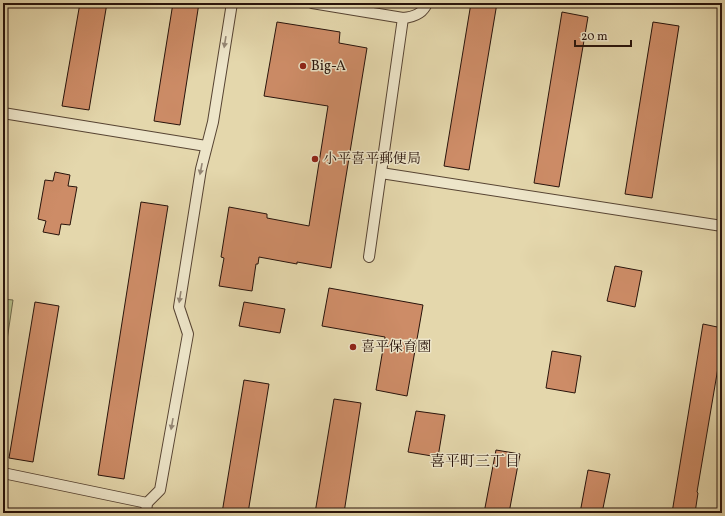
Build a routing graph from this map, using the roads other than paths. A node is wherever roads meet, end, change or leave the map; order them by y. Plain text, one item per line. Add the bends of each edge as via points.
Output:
1 (232, 3) edge
2 (312, 3) edge
3 (427, 3) edge
4 (403, 18) junction
5 (3, 113) edge
6 (206, 146) junction
7 (381, 173) junction
8 (722, 226) edge
9 (369, 257) dead end
10 (3, 474) edge
11 (146, 508) edge

1 -> 6 lane via 213,122
2 - 4 lane
3 - 4 lane via 420,13
4 - 7 lane
5 - 6 lane
6 -> 11 lane via 179,307 188,334 160,490
7 - 8 lane
7 - 9 lane
10 - 11 lane

